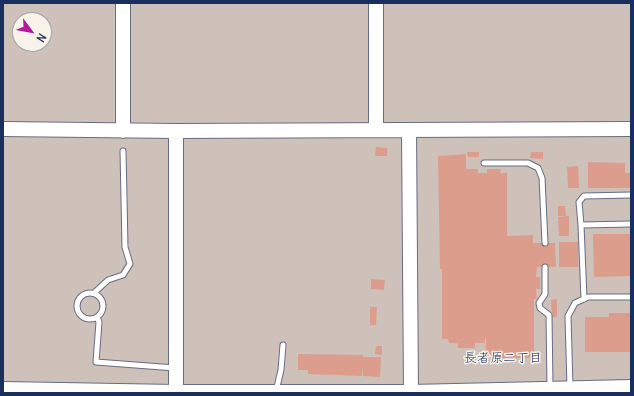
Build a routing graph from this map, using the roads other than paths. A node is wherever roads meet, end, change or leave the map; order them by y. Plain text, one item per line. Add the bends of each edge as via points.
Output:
1 (124, 3) edge
2 (376, 3) edge
3 (3, 129) edge
4 (631, 129) edge
5 (376, 130) junction
6 (409, 130) junction
7 (123, 131) junction
8 (176, 131) junction
9 (123, 151) dead end
10 (484, 163) dead end
11 (631, 195) edge
12 (631, 224) edge
13 (581, 225) junction
14 (545, 243) dead end
15 (546, 267) dead end
16 (94, 293) junction
17 (631, 297) edge
18 (584, 299) junction
19 (97, 316) junction
20 (283, 345) dead end
21 (176, 368) junction
22 (631, 387) edge
23 (570, 388) junction
24 (3, 389) edge
25 (550, 389) junction
26 (176, 392) junction
27 (275, 392) junction
28 (411, 392) edge

1 - 7 street
2 - 5 street
3 - 7 street
4 - 6 street
5 - 6 street
5 - 8 street
6 - 28 street
7 - 8 street
8 - 21 street
9 - 16 lane via 126,247 130,264 123,275 108,280
10 - 14 lane via 528,163 538,168 542,178
11 - 13 lane via 584,196 579,202
12 - 13 lane
13 - 18 lane
15 - 25 lane via 545,294 539,303 540,308 550,315
16 - 19 lane via 101,298 103,306
16 - 19 lane via 82,296 77,307 84,317
17 - 18 lane
18 - 23 lane via 575,303 568,316
19 - 21 lane via 99,322 96,362
20 - 27 lane via 281,370
21 - 26 street
22 - 23 street
23 - 25 street
24 - 26 street
25 - 28 street
26 - 27 street
27 - 28 street

